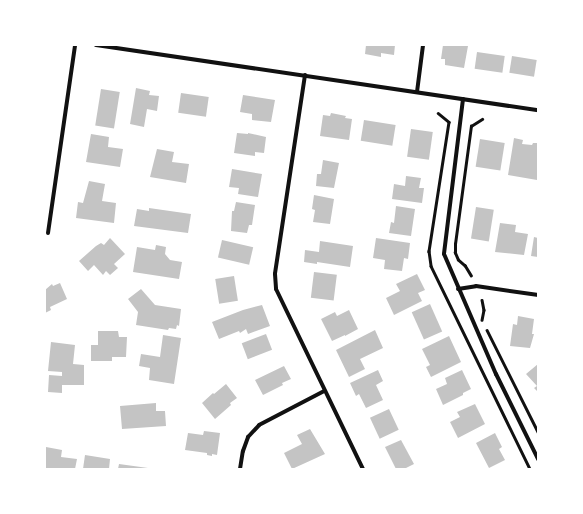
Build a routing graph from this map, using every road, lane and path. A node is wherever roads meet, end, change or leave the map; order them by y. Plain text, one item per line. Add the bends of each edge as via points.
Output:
1 (75, 45) edge
2 (96, 45) edge
3 (423, 45) edge
4 (305, 75) junction
5 (417, 92) junction
6 (463, 99) junction
7 (538, 110) edge
8 (482, 119) dead end
9 (48, 233) dead end
10 (471, 276) dead end
11 (458, 289) junction
12 (538, 295) edge
13 (482, 300) dead end
14 (324, 391) junction
15 (538, 432) edge
16 (538, 459) edge
17 (240, 469) edge
18 (363, 469) edge

1 - 9 street
2 - 4 street
3 - 5 street
4 - 5 street
4 - 14 street via 275,274 276,289
5 - 6 street
6 - 7 street
6 - 11 street via 444,254
8 - 10 path via 471,126 455,244 458,260
11 - 12 street via 476,286
11 - 16 street
13 - 15 path via 482,320
14 - 17 street via 259,425 248,437
14 - 18 street

